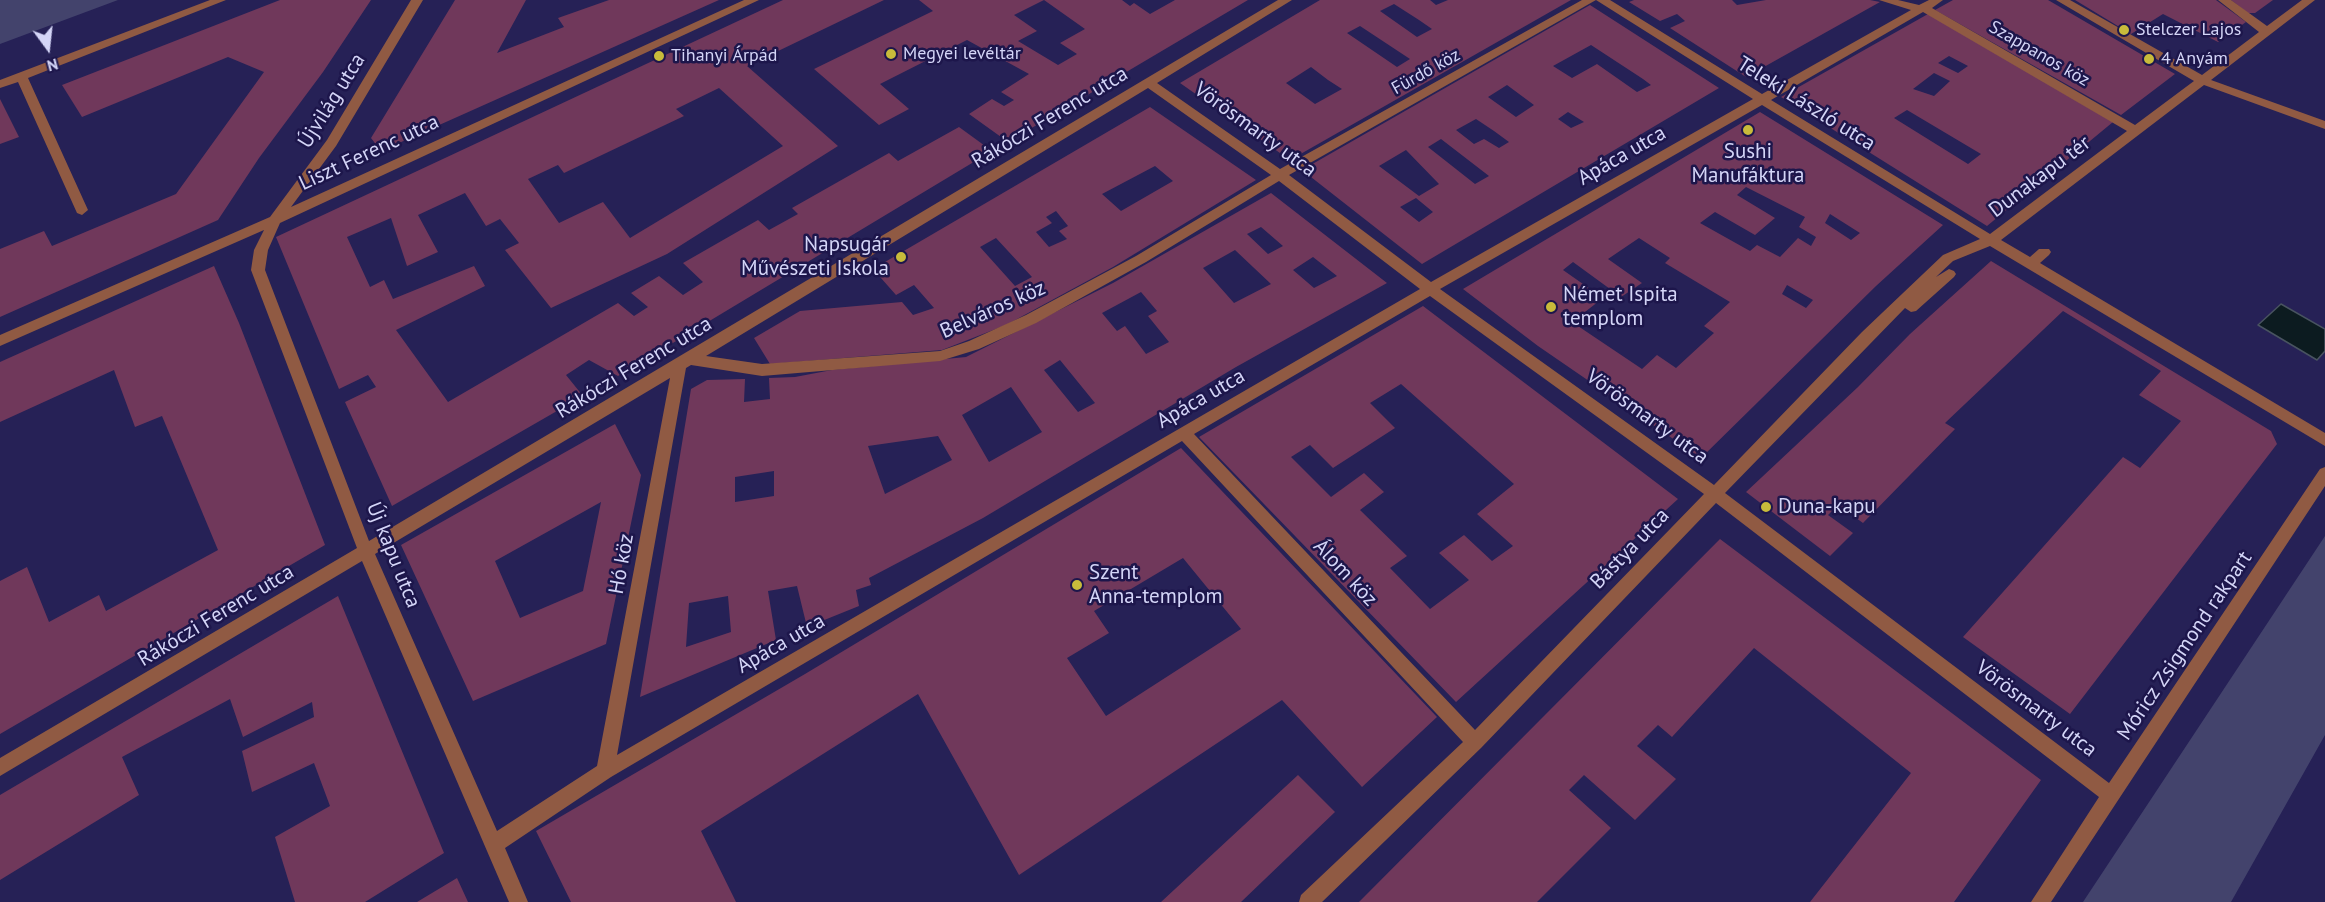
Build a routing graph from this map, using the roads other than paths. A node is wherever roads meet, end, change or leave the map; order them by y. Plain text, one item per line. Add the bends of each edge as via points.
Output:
1 (212, 0) edge
2 (220, 0) edge
3 (417, 0) edge
4 (753, 0) edge
5 (1286, 0) edge
6 (1590, 0) edge
7 (1885, 0) edge
8 (1937, 0) edge
9 (2062, 0) edge
10 (2224, 0) edge
11 (2309, 0) edge
12 (1605, 1) edge
13 (1922, 8) junction
14 (181, 14) junction
15 (2267, 32) junction
16 (21, 76) junction
17 (2203, 81) junction
18 (1149, 83) junction
19 (0, 84) edge
20 (1763, 100) junction
21 (2325, 124) edge
22 (2136, 131) junction
23 (1280, 175) junction
24 (82, 210) dead end
25 (274, 220) junction
26 (1991, 240) junction
27 (2044, 252) dead end
28 (2031, 264) junction
29 (1949, 274) dead end
30 (1430, 289) junction
31 (1880, 324) junction
32 (0, 341) edge
33 (685, 362) junction
34 (1184, 433) junction
35 (2325, 440) edge
36 (2325, 473) edge
37 (1714, 493) junction
38 (366, 552) junction
39 (1475, 742) junction
40 (0, 768) edge
41 (606, 771) junction
42 (2112, 796) junction
43 (493, 845) junction
44 (519, 902) edge
45 (1308, 902) edge
46 (2040, 902) edge

1 - 14 street
2 - 14 street
3 - 25 street, Újvilág utca via 332,143
4 - 25 street, Liszt Ferenc utca
5 - 18 street, Rákóczi Ferenc utca
6 - 23 street, Fürdő köz
7 - 13 street, Szappanos köz
8 - 13 street, Apáca utca
9 - 17 street
10 - 15 street
11 - 15 street, Dunakapu tér
12 - 20 street, Teleki László utca
13 - 20 street, Apáca utca
13 - 22 street, Szappanos köz
14 - 16 street
15 - 17 street, Dunakapu tér
16 - 19 street
16 - 24 street
17 - 21 street
17 - 22 street, Dunakapu tér
18 - 23 street, Vörösmarty utca
18 - 33 street, Rákóczi Ferenc utca
20 - 26 street, Teleki László utca
20 - 30 street, Apáca utca
22 - 26 street, Dunakapu tér
23 - 30 street, Vörösmarty utca
23 - 33 street, Belváros köz via 1141,259 1031,319 940,356 762,370
25 - 32 street, Liszt Ferenc utca
25 - 38 street, Új kapu utca via 261,250 258,270
26 - 28 street, Dunakapu tér
26 - 31 street, Bástya utca via 1948,258
27 - 28 street
28 - 35 street, Dunakapu tér
29 - 31 street via 1897,318
30 - 34 street, Apáca utca
30 - 37 street, Vörösmarty utca
31 - 37 street, Bástya utca
33 - 38 street, Rákóczi Ferenc utca
33 - 41 street, Hó köz
34 - 39 street, Álom köz
34 - 41 street, Apáca utca
36 - 42 street, Móricz Zsigmond rakpart
37 - 39 street, Bástya utca
37 - 42 street, Vörösmarty utca
38 - 40 street, Rákóczi Ferenc utca
38 - 43 street, Új kapu utca
39 - 45 street, Bástya utca
41 - 43 street, Apáca utca
42 - 46 street, Móricz Zsigmond rakpart
43 - 44 street, Új kapu utca

